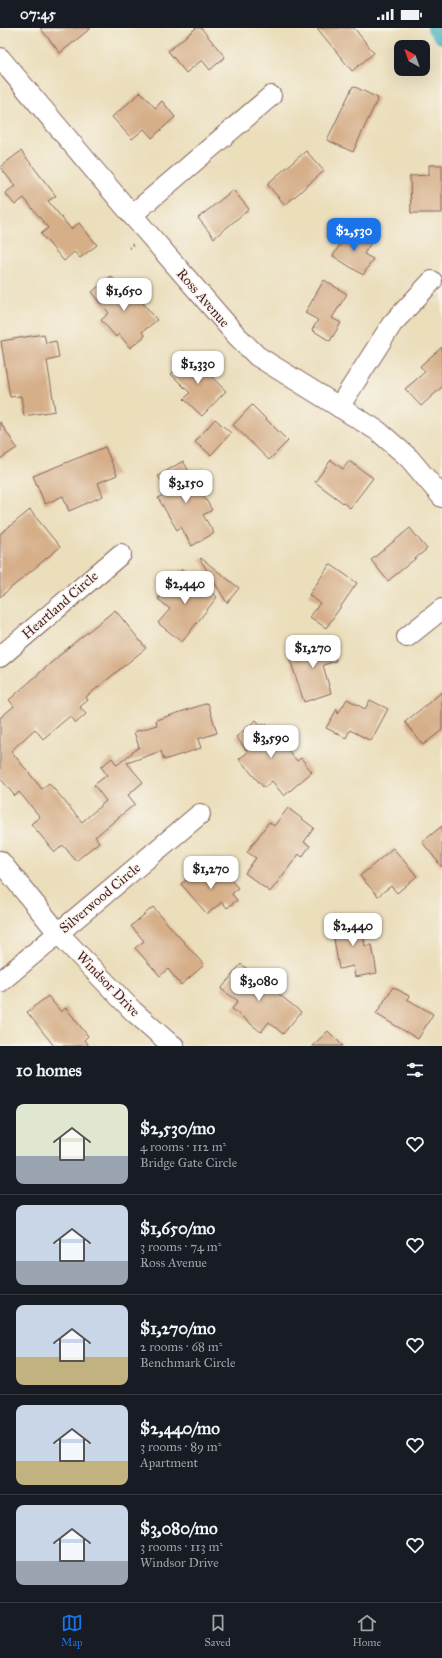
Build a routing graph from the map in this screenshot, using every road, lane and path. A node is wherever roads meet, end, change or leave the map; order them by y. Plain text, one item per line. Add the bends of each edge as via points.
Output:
1 (0, 58) edge
2 (271, 96) dead end
3 (132, 215) junction
4 (134, 243) dead end
5 (129, 248) dead end
6 (432, 281) dead end
7 (339, 407) junction
8 (442, 497) edge
9 (121, 554) dead end
10 (442, 609) edge
11 (407, 637) dead end
12 (0, 657) edge
13 (200, 814) dead end
14 (0, 861) edge
15 (59, 934) junction
16 (0, 982) edge
17 (174, 1046) edge

1 - 3 street, Ross Avenue
2 - 3 street
3 - 7 street, Ross Avenue via 231,330 257,356
4 - 5 path
6 - 7 street via 392,324
7 - 8 street, Ross Avenue via 378,431 409,458
9 - 12 street, Heartland Circle
10 - 11 street
13 - 15 street, Silverwood Circle
14 - 15 street, Windsor Drive
15 - 16 street, Silverwood Circle
15 - 17 street, Windsor Drive via 133,1011

